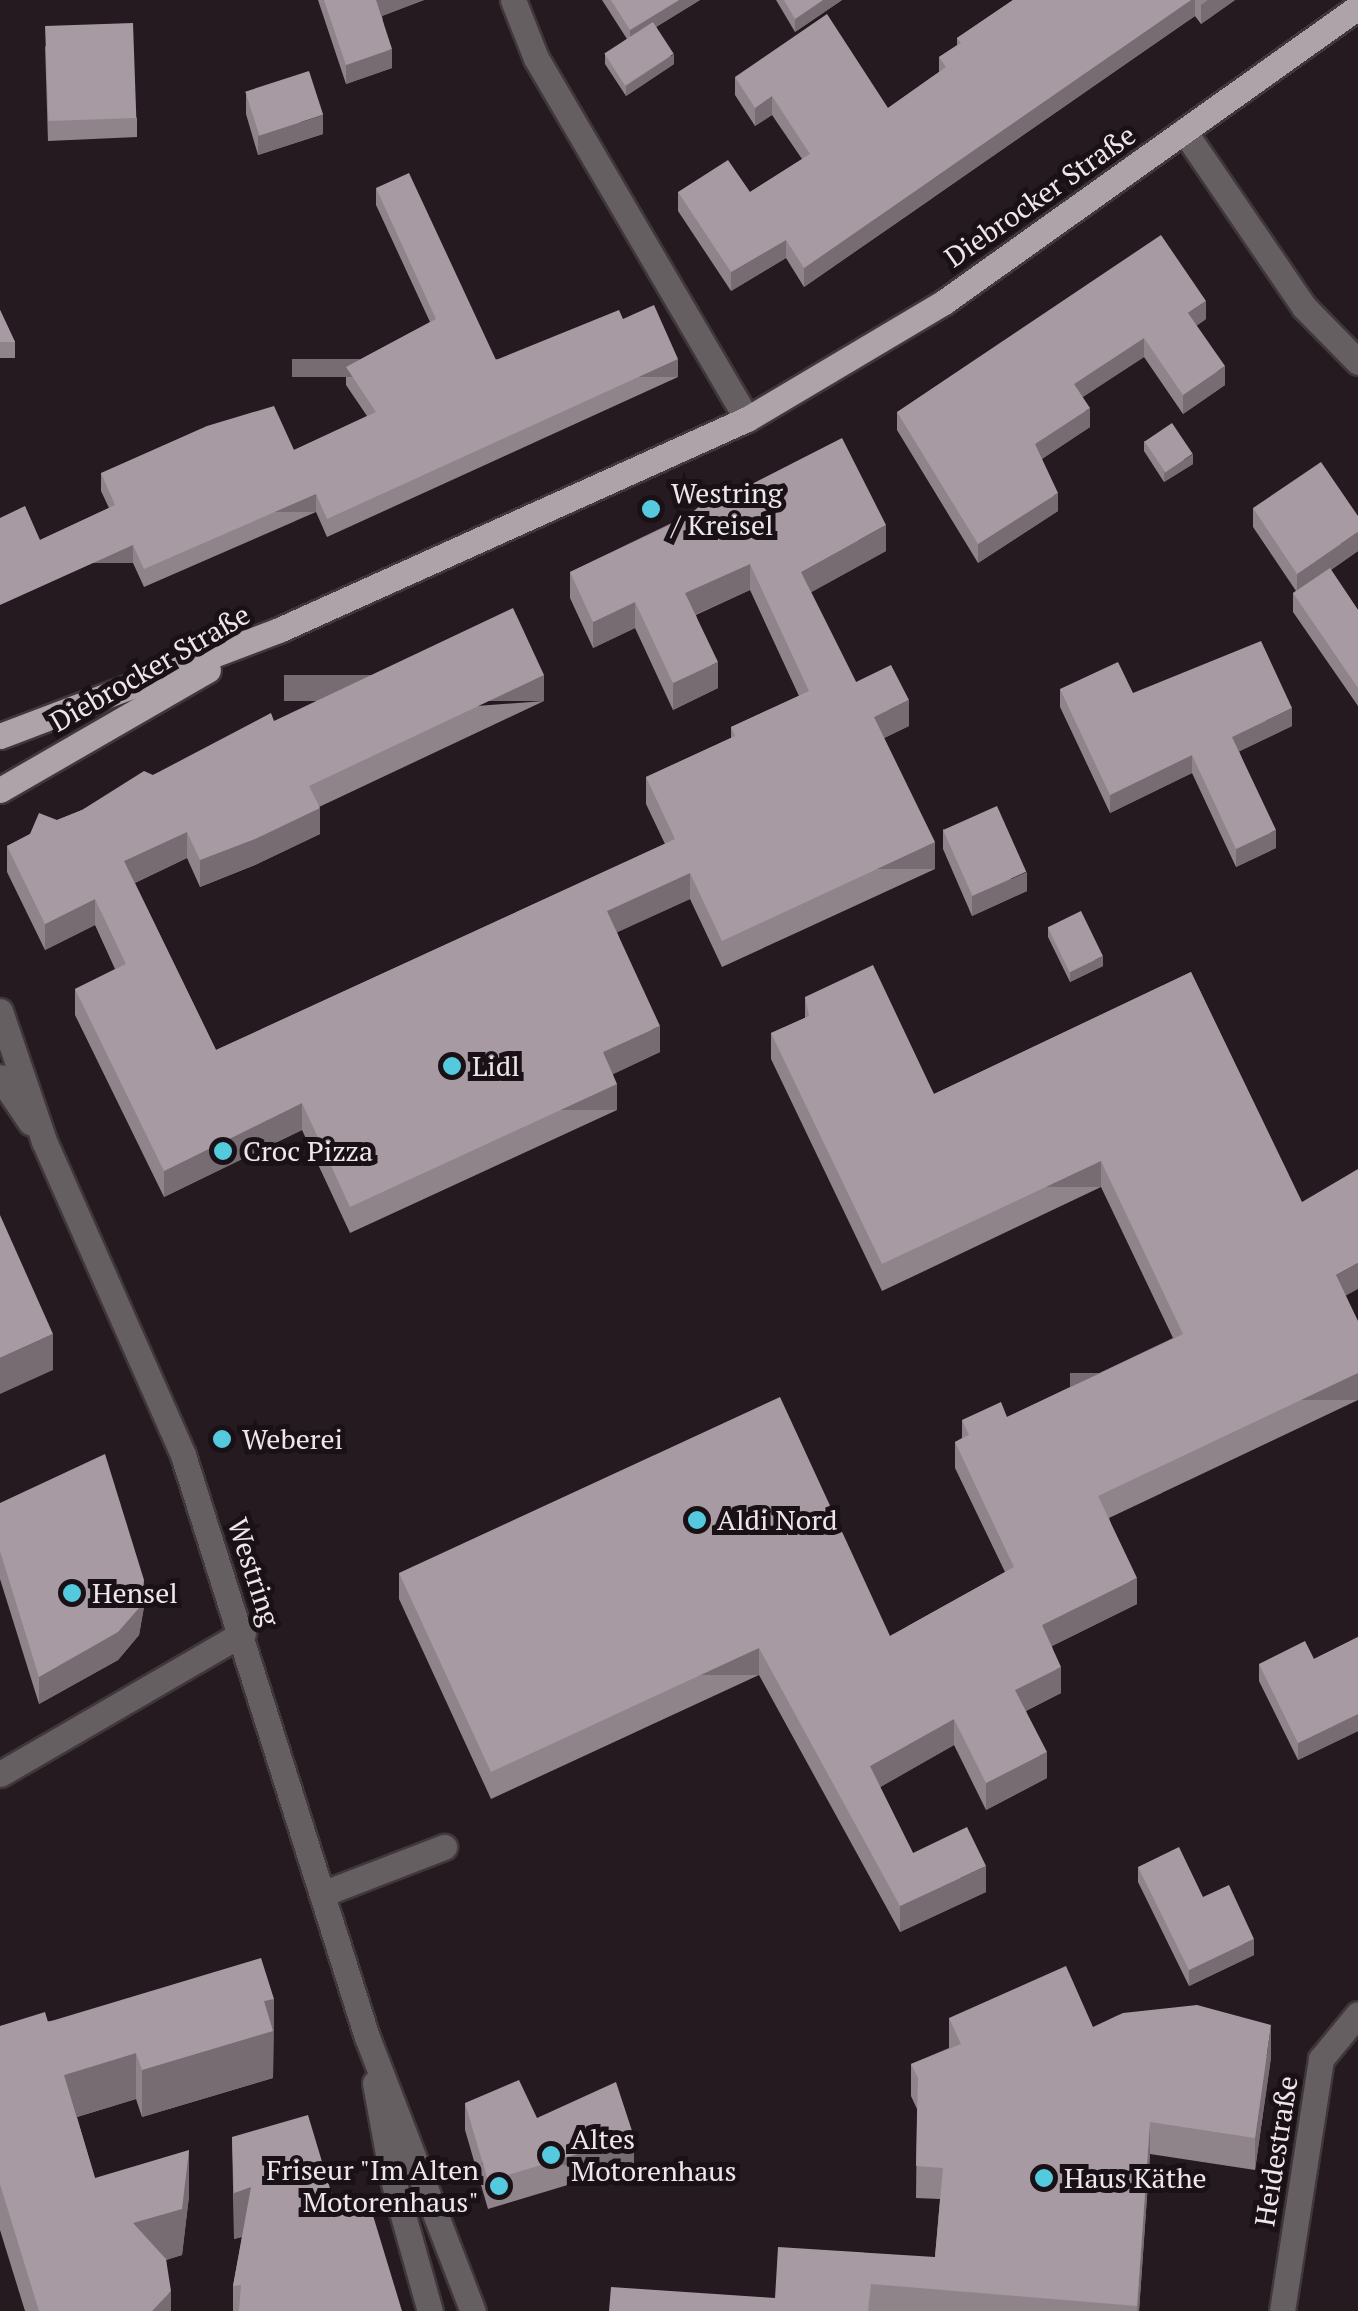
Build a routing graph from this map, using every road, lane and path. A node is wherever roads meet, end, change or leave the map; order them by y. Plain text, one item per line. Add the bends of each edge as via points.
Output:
1 (513, 0) edge
2 (1358, 7) edge
3 (1184, 131) junction
4 (1358, 362) edge
5 (747, 419) junction
6 (279, 630) junction
7 (0, 736) edge
8 (0, 790) edge
9 (0, 1011) edge
10 (0, 1077) edge
11 (44, 1142) junction
12 (243, 1633) junction
13 (0, 1774) edge
14 (444, 1847) dead end
15 (322, 1894) junction
16 (1358, 2014) edge
17 (366, 2037) junction
18 (430, 2311) edge
19 (473, 2311) edge
20 (1282, 2311) edge

1 - 5 street via 536,58
2 - 3 main road, Diebrocker Straße
3 - 4 street via 1304,308
3 - 5 main road, Diebrocker Straße via 944,302
5 - 6 main road, Diebrocker Straße
6 - 7 main road, Diebrocker Straße
6 - 8 main road, Diebrocker Straße
9 - 11 street, Westring
10 - 11 street, Westring
11 - 12 street, Westring via 141,1348
12 - 13 street
12 - 15 street, Westring
14 - 15 street
15 - 17 street, Westring
16 - 20 street, Heidestraße via 1321,2060
17 - 18 street, Westring via 392,2176
17 - 19 street, Westring

